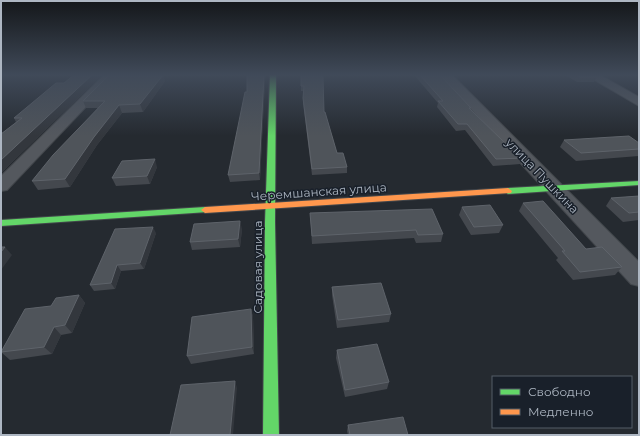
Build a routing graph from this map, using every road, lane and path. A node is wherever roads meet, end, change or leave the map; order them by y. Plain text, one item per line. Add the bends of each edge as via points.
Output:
1 (90, 95) edge
2 (273, 95) edge
3 (465, 95) edge
4 (627, 95) edge
5 (639, 102) edge
6 (639, 183) edge
7 (1, 186) edge
8 (554, 188) junction
9 (270, 207) junction
10 (1, 223) edge
11 (639, 277) edge
12 (270, 435) edge

1 - 7 street
2 - 9 main road, Садовая улица
3 - 8 street, улица Пушкина
4 - 5 street
6 - 8 main road, Черемшанская улица
8 - 9 main road, Черемшанская улица
8 - 11 street, улица Пушкина
9 - 10 main road, Черемшанская улица
9 - 12 main road, Садовая улица

